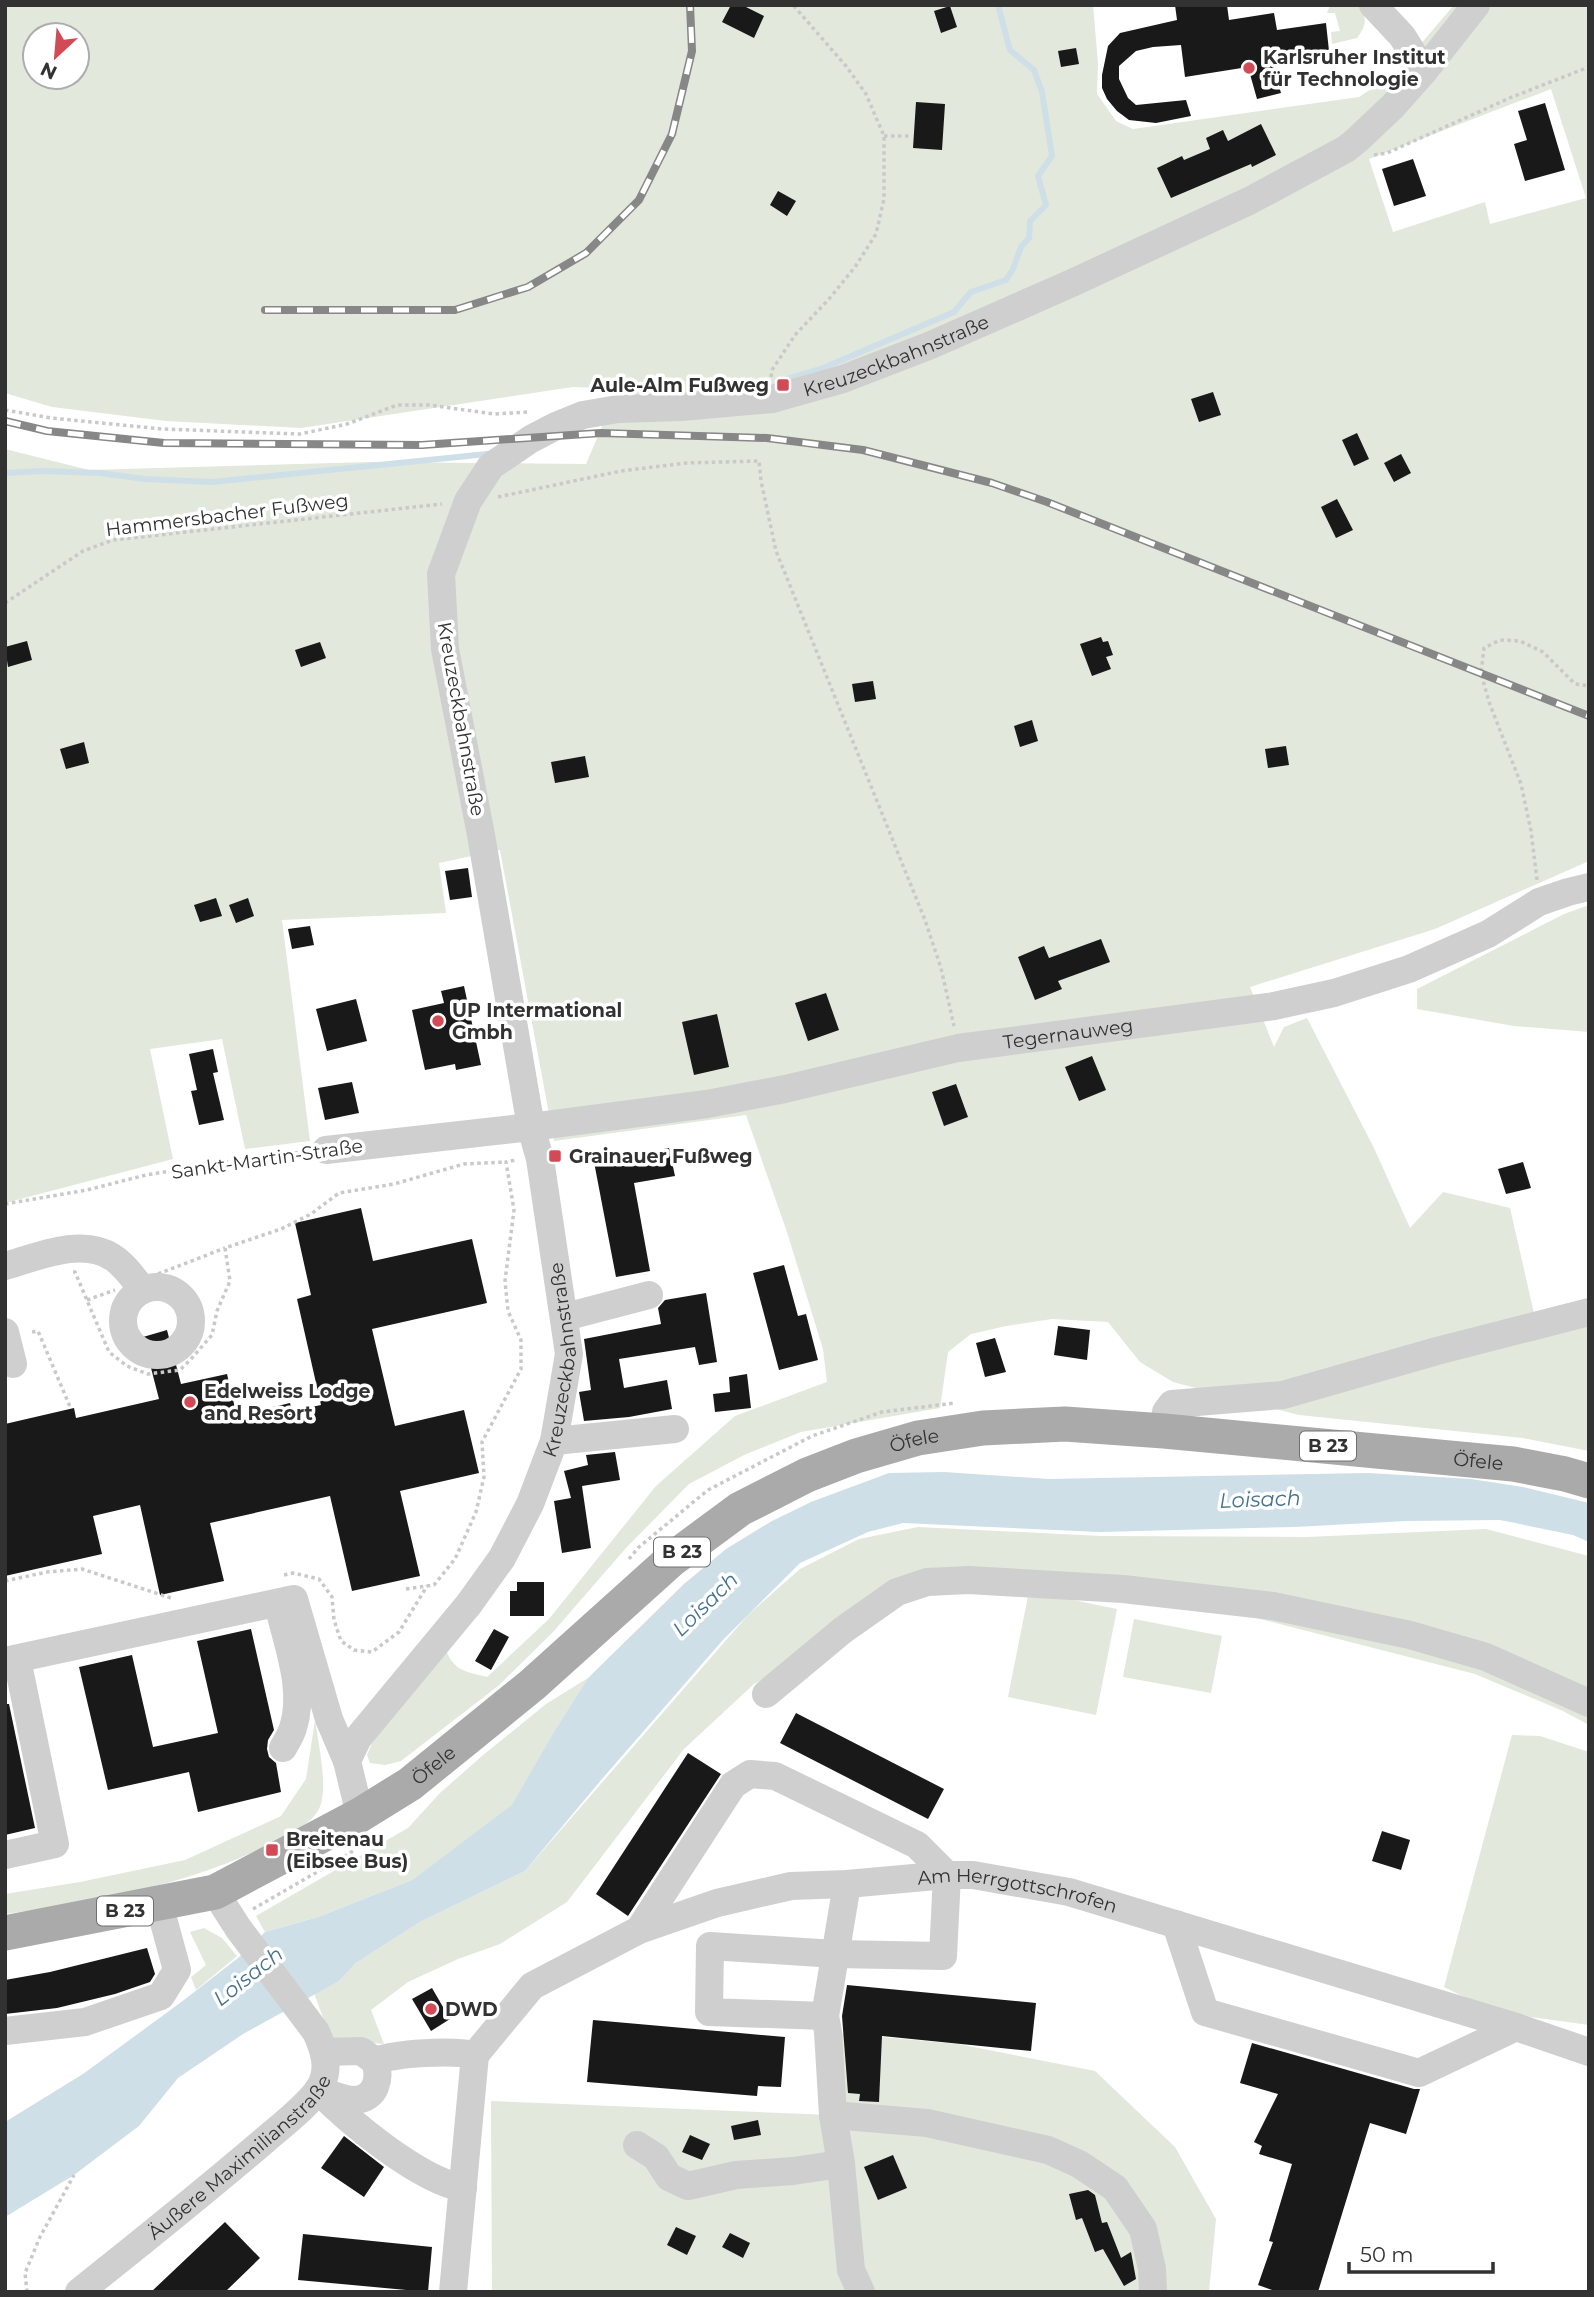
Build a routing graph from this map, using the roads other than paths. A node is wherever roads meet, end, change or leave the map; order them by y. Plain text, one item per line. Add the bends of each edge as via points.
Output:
1 (1373, 5) edge
2 (1476, 5) edge
3 (1424, 71) junction
4 (1589, 887) edge
5 (531, 1128) junction
6 (326, 1150) road end
7 (5, 1266) edge
8 (142, 1289) dead end
9 (649, 1295) dead end
10 (5, 1312) edge
11 (1589, 1312) edge
12 (565, 1317) junction
13 (5, 1321) edge
14 (19, 1332) edge
15 (13, 1364) dead end
16 (675, 1429) dead end
17 (1164, 1431) junction
18 (554, 1441) junction
19 (1589, 1481) edge
20 (277, 1603) junction
21 (11, 1660) edge
22 (766, 1695) dead end
23 (1589, 1703) edge
24 (283, 1748) dead end
25 (347, 1761) junction
26 (360, 1815) junction
27 (5, 1855) edge
28 (947, 1875) junction
29 (847, 1884) junction
30 (215, 1892) junction
31 (159, 1904) junction
32 (1177, 1924) junction
33 (639, 1930) junction
34 (5, 1933) edge
35 (835, 1954) junction
36 (825, 2016) junction
37 (1516, 2027) junction
38 (5, 2031) edge
39 (320, 2042) junction
40 (1589, 2052) edge
41 (475, 2055) junction
42 (375, 2061) junction
43 (318, 2090) junction
44 (833, 2115) junction
45 (637, 2145) dead end
46 (841, 2164) junction
47 (463, 2188) junction
48 (79, 2292) edge
49 (453, 2292) edge
50 (861, 2292) edge
51 (1153, 2292) edge

1 - 3 street via 1402,36
2 - 3 street, Kreuzeckbahnstraße
3 - 5 street, Kreuzeckbahnstraße via 1353,153 931,345 843,379 772,399 583,415 531,439 491,466 468,501 440,574 445,649
4 - 5 street, Tegernauweg via 1539,902 1488,934 1409,969 1334,993 1187,1019 958,1048 707,1104
5 - 6 street, Sankt-Martin-Straße
5 - 12 street, Kreuzeckbahnstraße via 540,1156
7 - 8 street via 94,1248 114,1257
9 - 12 street
10 - 13 street
11 - 17 street via 1283,1395 1172,1404
12 - 18 street, Kreuzeckbahnstraße via 569,1354
14 - 15 street
16 - 18 street
17 - 19 main road, Öfele / B 23 via 1513,1464
17 - 26 main road, Öfele / B 23 via 1065,1424 982,1428 918,1438 807,1475 740,1509 671,1560 516,1698 410,1784
18 - 25 street, Kreuzeckbahnstraße via 530,1504 502,1558 358,1738
20 - 21 street
20 - 24 street via 295,1670 297,1709
20 - 25 street via 294,1599 329,1719
21 - 27 street via 55,1844
22 - 23 street via 897,1592 926,1582 969,1580 1123,1589 1273,1606 1486,1657
25 - 26 street
26 - 30 main road, B 23
28 - 29 street, Am Herrgottschrofen
28 - 32 street, Am Herrgottschrofen via 973,1875 1069,1892
28 - 33 street via 916,1845 775,1776 750,1774 733,1786
28 - 35 street via 943,1956
29 - 33 street, Am Herrgottschrofen via 792,1886 717,1903
29 - 35 street
30 - 31 main road, B 23
30 - 39 street
31 - 34 main road, B 23
31 - 38 street via 177,1969 161,1996 85,2022
32 - 37 street, Am Herrgottschrofen
32 - 37 street via 1205,2012 1419,2073
33 - 41 street, Am Herrgottschrofen via 532,1986
35 - 36 street
35 - 36 street via 710,1946 709,2012
36 - 44 street
37 - 40 street, Am Herrgottschrofen
39 - 42 street via 361,2051
39 - 43 street, Äußere Maximilianstraße via 325,2071
41 - 42 street via 414,2055
41 - 47 street
42 - 43 street via 376,2087 363,2098 346,2099
43 - 47 street via 340,2113 407,2162 449,2186
43 - 48 street, Äußere Maximilianstraße via 191,2203
44 - 46 street
44 - 51 street via 927,2123 1048,2150 1079,2164 1115,2188 1143,2229
45 - 46 street via 656,2157 669,2176 688,2186 736,2175
46 - 50 street via 851,2270
47 - 49 street

